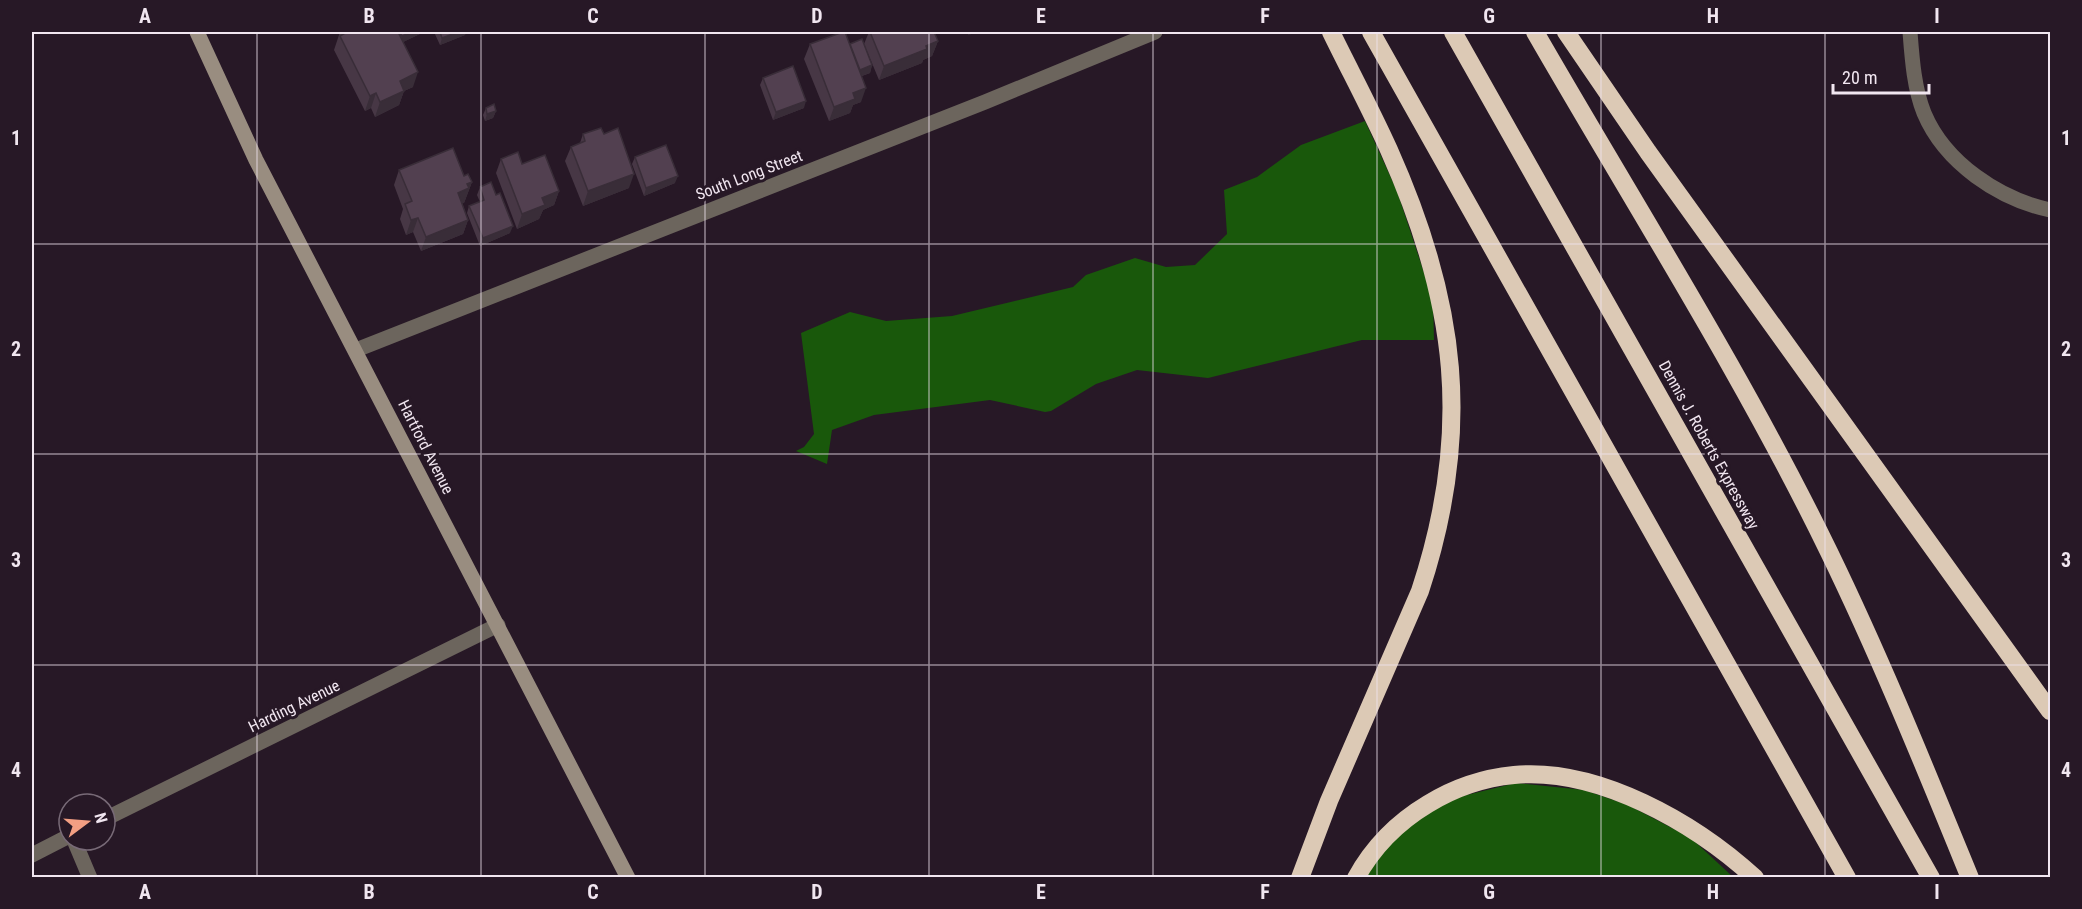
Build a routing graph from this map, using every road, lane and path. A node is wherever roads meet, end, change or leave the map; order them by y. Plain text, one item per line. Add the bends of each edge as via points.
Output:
1 (1155, 32) edge
2 (1331, 32) edge
3 (1371, 32) edge
4 (1453, 32) edge
5 (1535, 32) edge
6 (1566, 32) edge
7 (1910, 32) edge
8 (201, 33) edge
9 (2050, 210) edge
10 (356, 350) junction
11 (498, 625) junction
12 (2050, 711) edge
13 (117, 813) edge
14 (57, 843) edge
15 (79, 852) edge
16 (32, 855) edge
17 (90, 878) edge
18 (628, 878) edge
19 (1299, 878) edge
20 (1356, 878) edge
21 (1755, 878) edge
22 (1847, 878) edge
23 (1931, 878) edge
24 (1970, 878) edge

1 - 10 street, South Long Street
2 - 19 highway via 1390,151 1427,251 1447,333 1451,430 1440,519 1420,591
3 - 22 highway
4 - 23 highway, Dennis J. Roberts Expressway
5 - 24 highway via 1743,391 1818,531 1874,648
6 - 12 highway via 1654,162
7 - 9 street via 1912,64 1923,111 1947,151 2012,200
8 - 10 main road, Hartford Avenue via 256,160
10 - 11 main road, Hartford Avenue
11 - 13 street, Harding Avenue
11 - 18 main road, Hartford Avenue
14 - 16 street
15 - 17 street
20 - 21 highway via 1397,826 1439,797 1489,779 1539,774 1593,784 1653,808 1711,842

